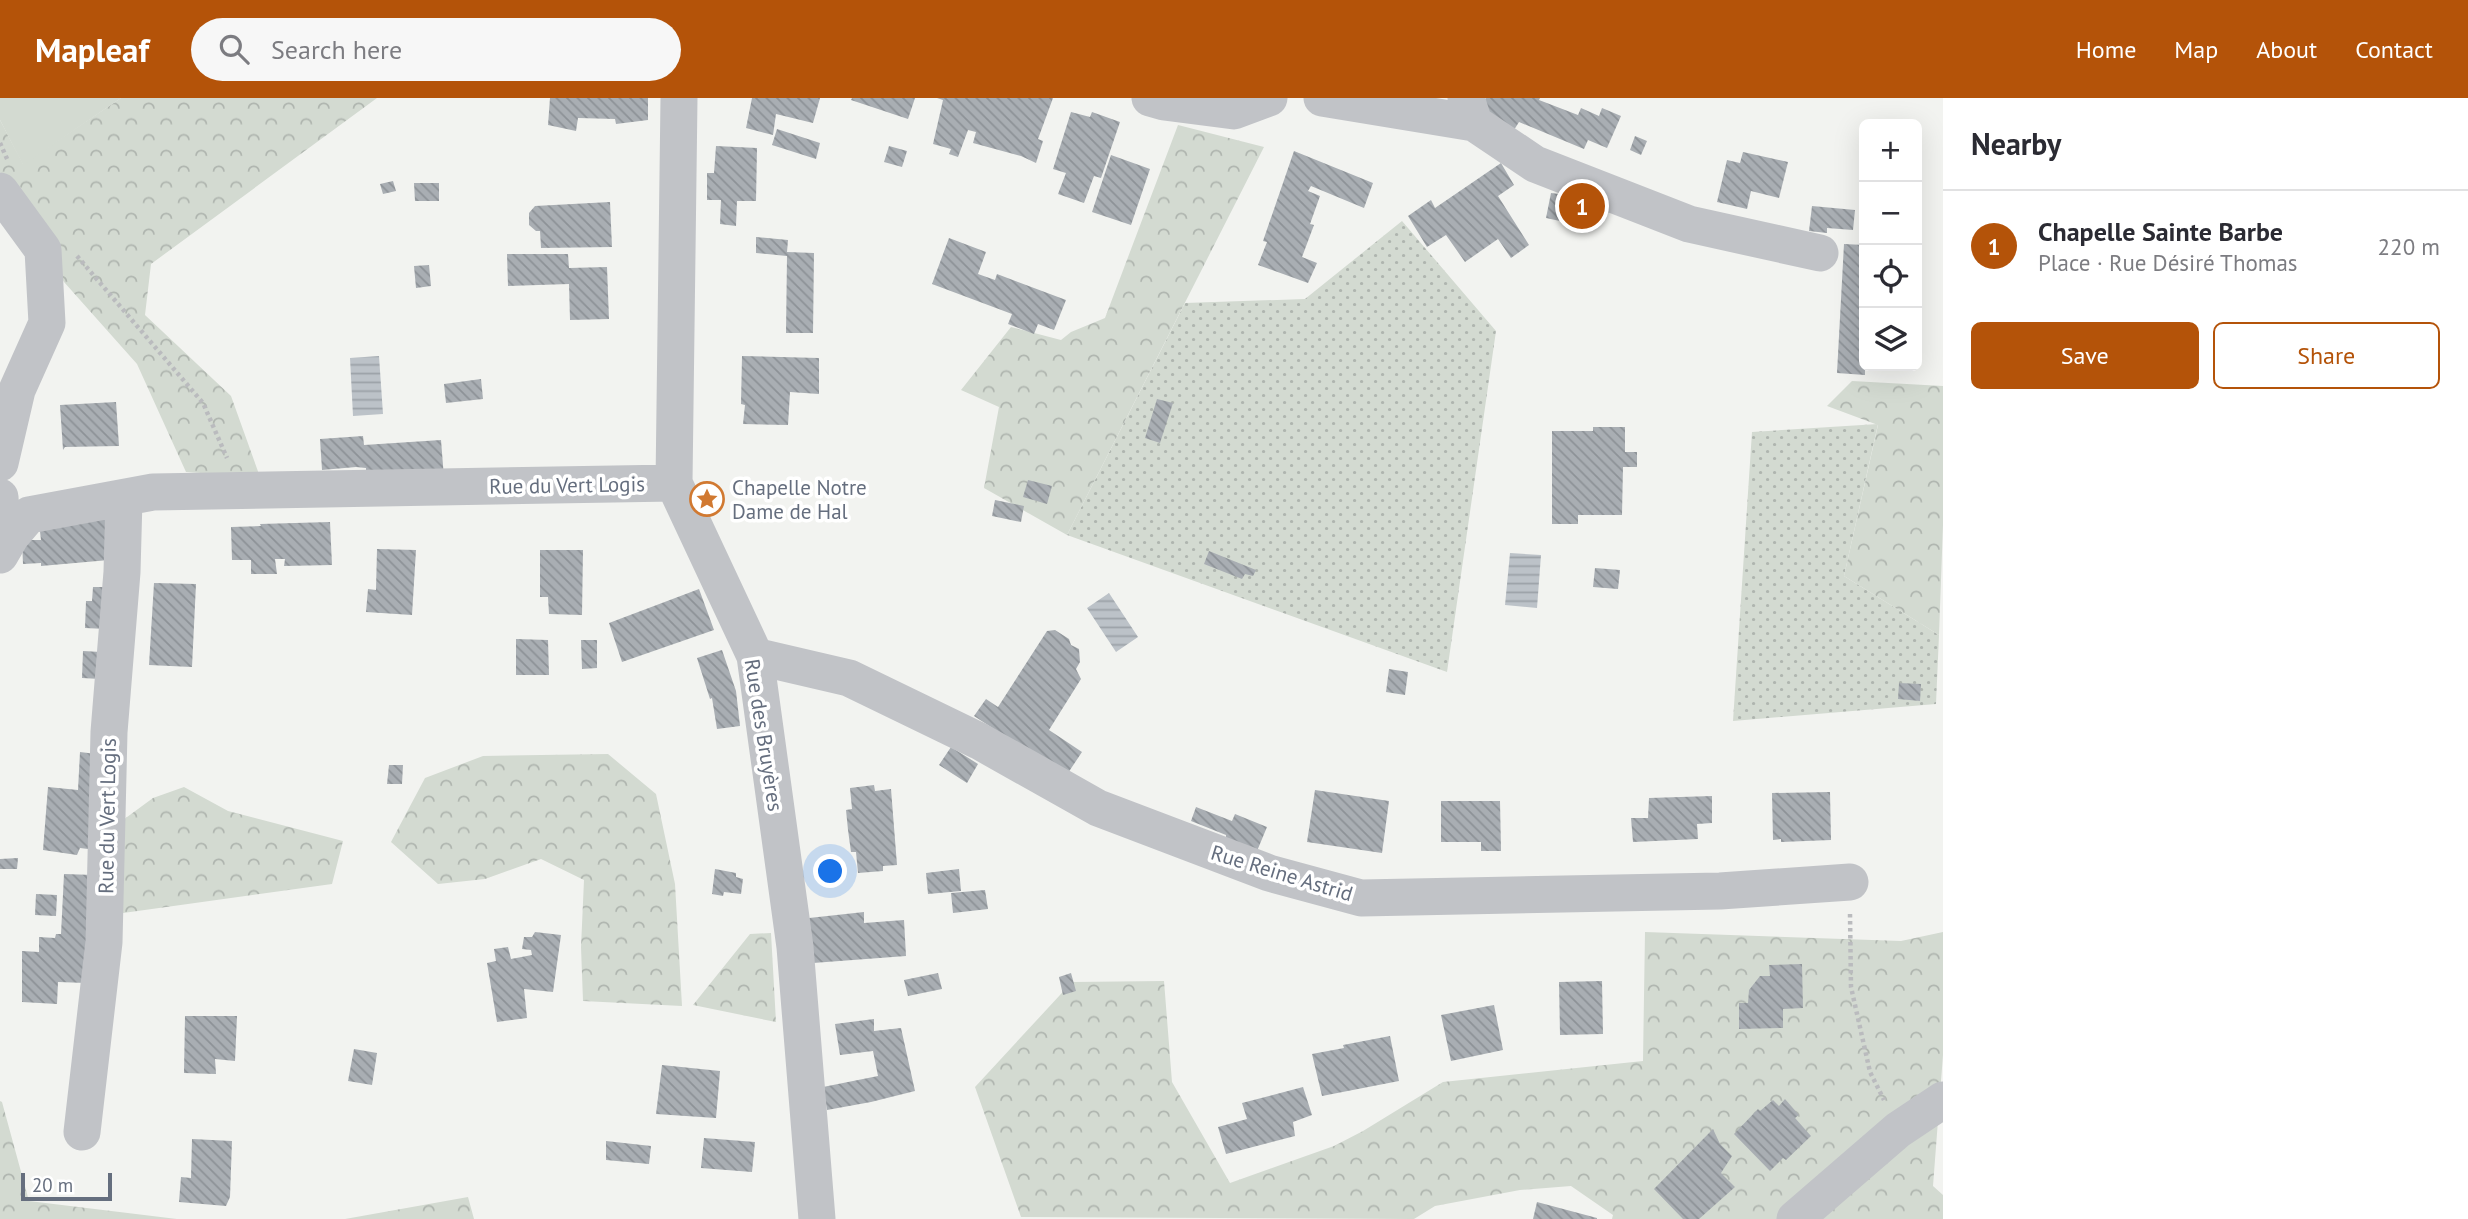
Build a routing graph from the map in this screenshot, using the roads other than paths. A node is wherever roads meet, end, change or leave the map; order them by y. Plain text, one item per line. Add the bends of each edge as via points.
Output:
1 (679, 98) edge
2 (1150, 98) edge
3 (1269, 98) edge
4 (1322, 98) edge
5 (1470, 111) edge
6 (6, 179) edge
7 (1821, 253) dead end
8 (0, 463) edge
9 (674, 483) junction
10 (0, 497) edge
11 (124, 499) junction
12 (5, 546) edge
13 (755, 656) junction
14 (1850, 882) road end
15 (1943, 1100) edge
16 (82, 1132) dead end
17 (817, 1219) edge
18 (1795, 1219) edge

1 - 9 street, Rue des Bruyères
2 - 3 street via 1234,111
4 - 5 street
5 - 7 street via 1535,164 1689,224
6 - 8 street via 43,250 47,323 17,390
9 - 11 street, Rue du Vert Logis via 153,492
9 - 13 street, Rue des Bruyères
10 - 12 street, Rue du Vert Logis
11 - 12 street, Rue du Vert Logis via 29,515
11 - 16 street, Rue du Vert Logis via 109,732 104,942
13 - 14 street, Rue Reine Astrid via 849,678 979,741 1098,808 1269,873 1361,898 1720,891
13 - 17 street, Rue des Bruyères via 794,947
15 - 18 street via 1898,1130

